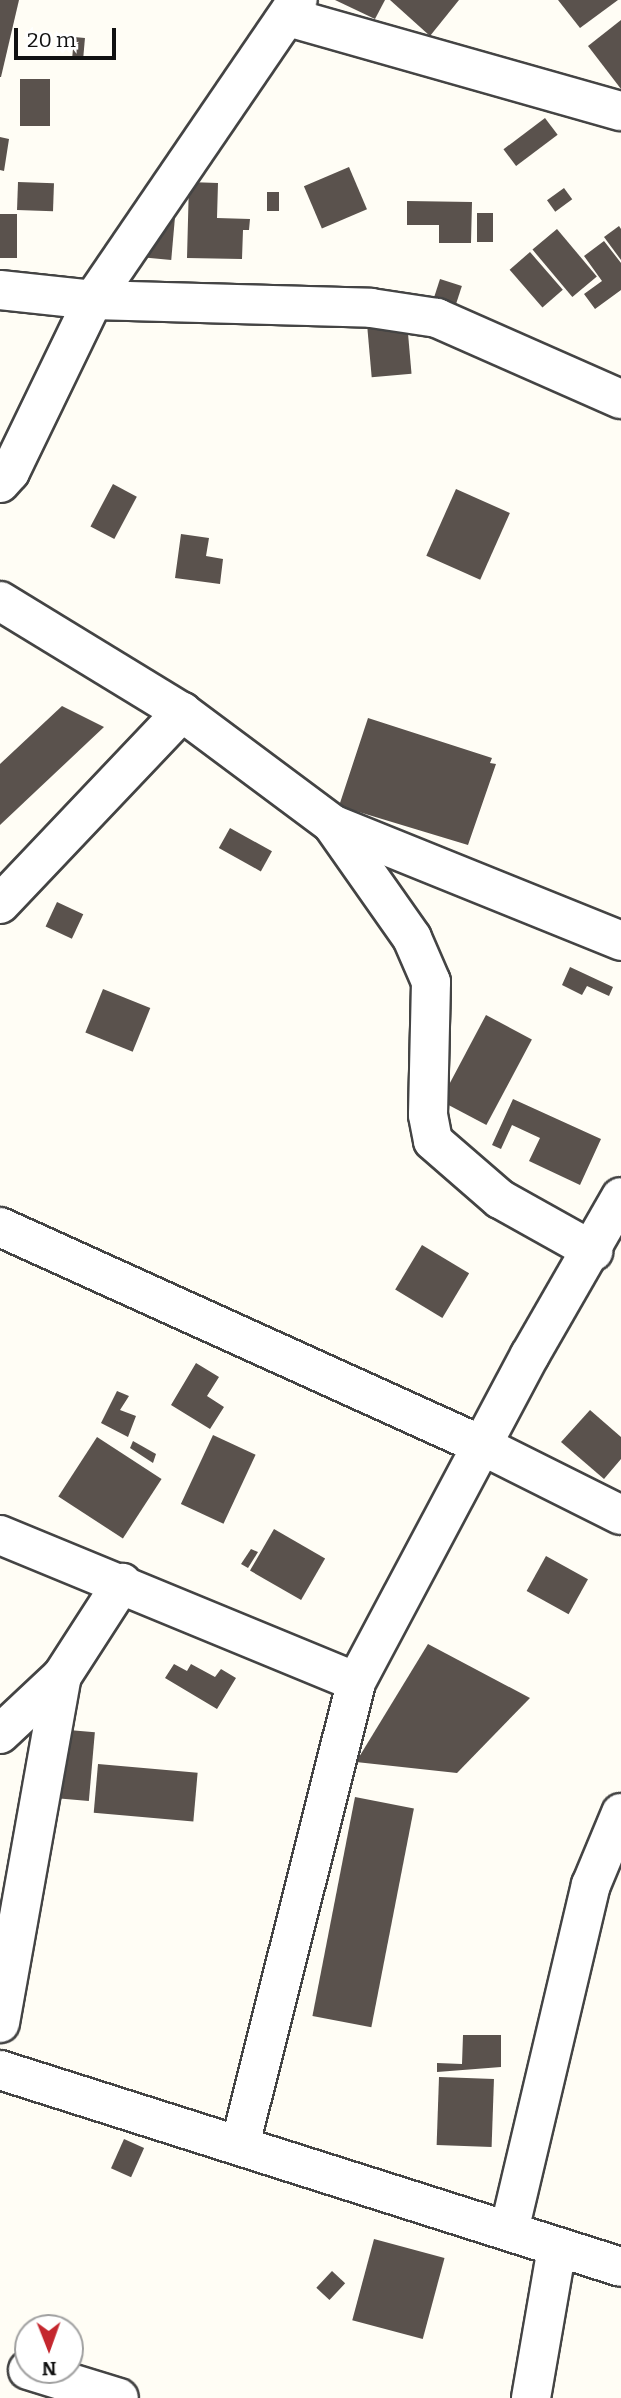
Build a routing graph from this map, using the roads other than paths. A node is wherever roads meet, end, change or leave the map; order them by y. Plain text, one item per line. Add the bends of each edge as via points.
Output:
1 (293, 9) edge
2 (621, 111) edge
3 (0, 290) edge
4 (93, 300) junction
5 (621, 399) edge
6 (0, 483) edge
7 (0, 601) edge
8 (182, 712) junction
9 (332, 824) junction
10 (0, 904) edge
11 (621, 941) edge
12 (621, 1198) edge
13 (0, 1227) edge
14 (593, 1251) junction
15 (483, 1446) junction
16 (621, 1515) edge
17 (0, 1535) edge
18 (122, 1583) junction
19 (62, 1676) junction
20 (356, 1682) junction
21 (0, 1734) edge
22 (621, 1813) edge
23 (606, 1889) edge
24 (0, 2023) edge
25 (0, 2070) edge
26 (240, 2145) junction
27 (509, 2231) junction
28 (557, 2248) junction
29 (621, 2267) edge
30 (74, 2384) edge
31 (119, 2398) edge
32 (531, 2398) edge

1 - 2 street
1 - 4 street
3 - 4 street
4 - 5 street via 371,308 438,318
4 - 6 street via 10,472
7 - 8 street
8 - 9 street
8 - 10 street
9 - 11 street
9 - 14 street via 412,937 431,982 428,1115 433,1141 500,1199
12 - 14 street
13 - 15 street
14 - 15 street via 530,1355
15 - 16 street
15 - 20 street
17 - 18 street
18 - 19 street
18 - 20 street
19 - 21 street
19 - 24 street
20 - 26 street
22 - 23 street
23 - 27 street
25 - 26 street
26 - 27 street
27 - 28 street
28 - 29 street
28 - 32 street
30 - 31 street

